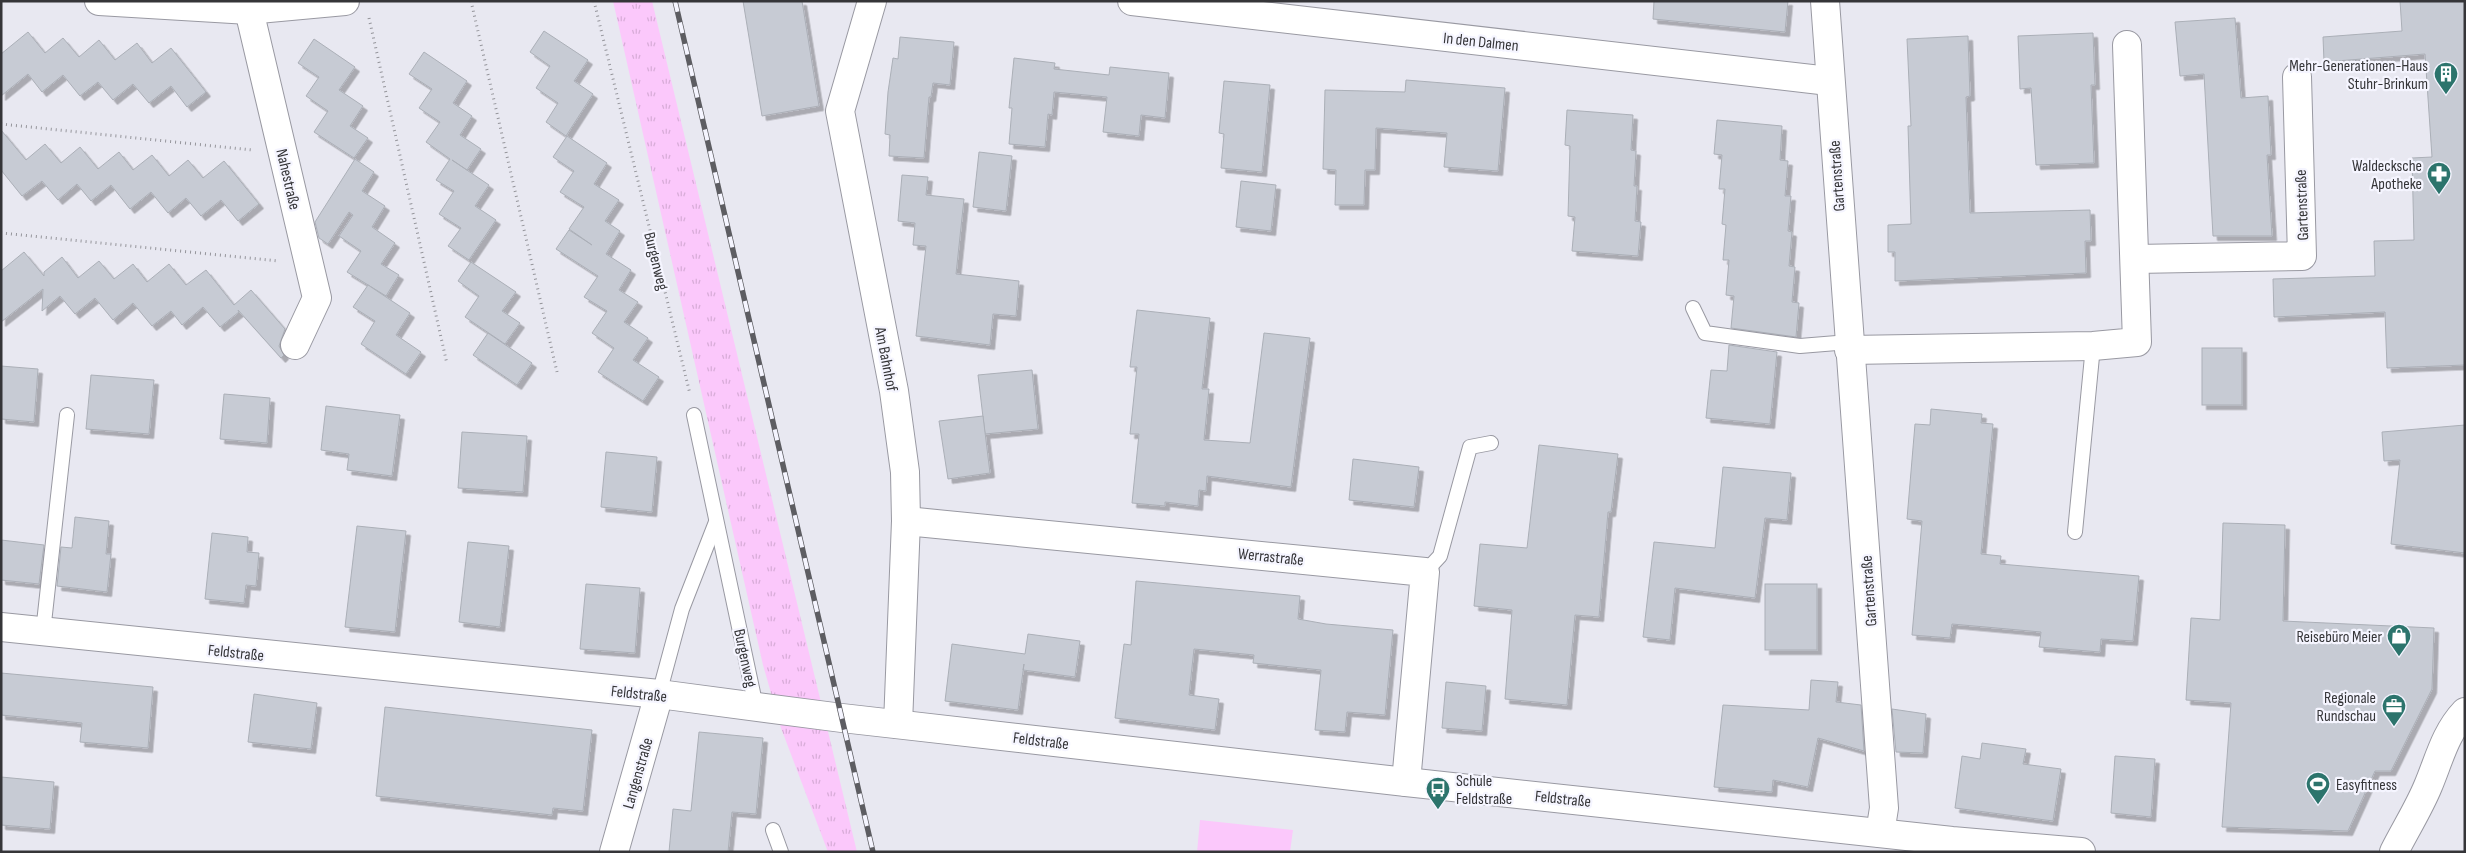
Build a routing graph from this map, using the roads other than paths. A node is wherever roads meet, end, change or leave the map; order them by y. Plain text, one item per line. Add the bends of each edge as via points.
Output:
1 (98, 1) edge
2 (872, 1) edge
3 (1132, 1) edge
4 (1825, 1) edge
5 (315, 3) edge
6 (186, 4) edge
7 (356, 6) edge
8 (249, 10) junction
9 (2126, 45) dead end
10 (2297, 77) dead end
11 (1830, 80) junction
12 (2135, 259) junction
13 (1694, 308) dead end
14 (295, 345) dead end
15 (1849, 346) junction
16 (2093, 346) junction
17 (66, 415) dead end
18 (694, 415) road end
19 (1491, 443) dead end
20 (906, 521) junction
21 (716, 522) junction
22 (2075, 532) dead end
23 (1425, 572) junction
24 (1, 628) edge
25 (43, 632) junction
26 (660, 694) junction
27 (756, 707) junction
28 (2465, 712) edge
29 (898, 724) junction
30 (2465, 751) edge
31 (1406, 782) junction
32 (2428, 787) junction
33 (774, 830) dead end
34 (1880, 833) junction
35 (1952, 846) edge
36 (614, 852) edge
37 (780, 852) edge
38 (2081, 852) edge
39 (2394, 852) edge

1 - 6 street
2 - 20 street, Am Bahnhof via 840,111 894,391 905,472
3 - 11 street, In den Dalmen
4 - 11 street, Gartenstraße
5 - 7 street
5 - 8 street
6 - 8 street
8 - 14 street, Nahestraße via 317,298
9 - 12 street
10 - 12 street, Gartenstraße via 2302,256
11 - 15 street, Gartenstraße
12 - 16 street via 2137,342
13 - 15 lane via 1705,333 1800,346
15 - 16 street
15 - 34 street, Gartenstraße via 1884,808
16 - 22 lane
17 - 25 lane
18 - 21 lane, Burgenweg
19 - 23 lane via 1470,447 1440,556
20 - 23 street, Werrastraße
20 - 29 street, Am Bahnhof
21 - 26 lane via 682,609
21 - 27 lane, Burgenweg
23 - 31 street
24 - 25 street, Feldstraße
25 - 26 street, Feldstraße
26 - 27 street, Feldstraße
26 - 36 street, Langenstraße
27 - 29 street, Feldstraße
28 - 32 street via 2446,740
29 - 31 street, Feldstraße
30 - 32 street
31 - 34 street, Feldstraße
32 - 39 street
33 - 37 lane
34 - 35 street, Feldstraße
35 - 38 street, Feldstraße

